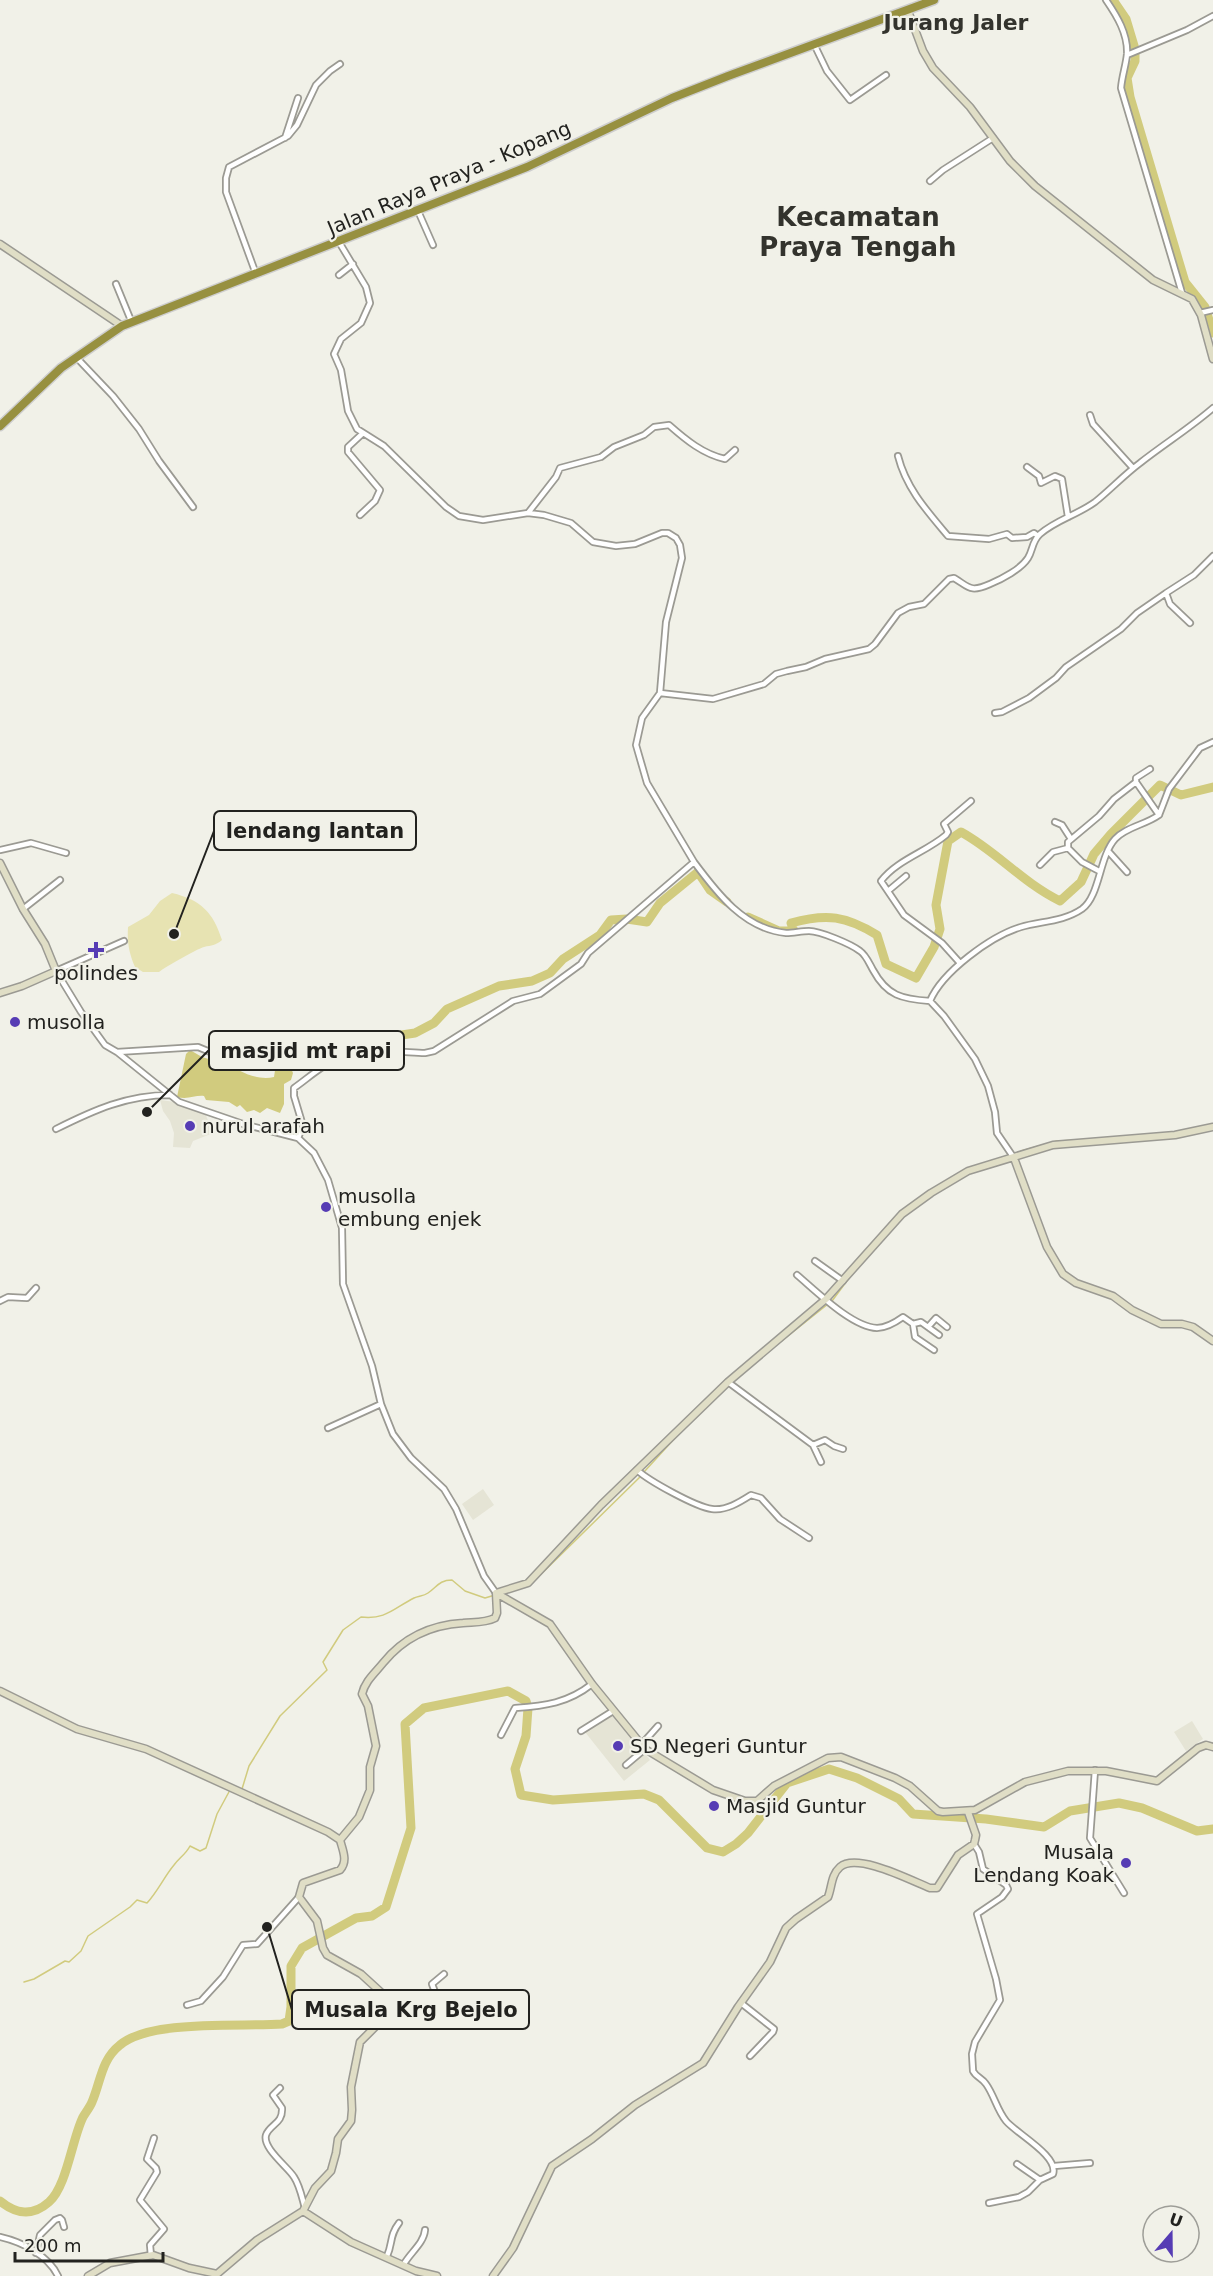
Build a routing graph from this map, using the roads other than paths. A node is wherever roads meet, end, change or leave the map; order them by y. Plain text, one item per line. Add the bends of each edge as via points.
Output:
1 (934, 0) edge
2 (1106, 0) edge
3 (908, 11) junction
4 (1213, 16) edge
5 (814, 44) junction
6 (1129, 55) junction
7 (340, 63) dead end
8 (886, 75) dead end
9 (298, 98) dead end
10 (992, 136) junction
11 (285, 138) junction
12 (930, 181) dead end
13 (418, 211) junction
14 (339, 242) junction
15 (0, 244) edge
16 (433, 245) dead end
17 (353, 264) junction
18 (256, 274) junction
19 (339, 275) dead end
20 (116, 284) dead end
21 (1182, 293) junction
22 (1206, 312) edge
23 (132, 323) junction
24 (122, 326) junction
25 (76, 357) junction
26 (1213, 359) edge
27 (1211, 410) edge
28 (1090, 415) dead end
29 (1213, 417) edge
30 (0, 426) edge
31 (362, 434) junction
32 (735, 450) dead end
33 (898, 456) dead end
34 (1027, 467) dead end
35 (1133, 468) junction
36 (193, 507) dead end
37 (528, 513) junction
38 (360, 515) dead end
39 (1068, 517) junction
40 (1038, 536) junction
41 (1213, 556) edge
42 (1166, 593) junction
43 (1190, 623) dead end
44 (660, 693) junction
45 (995, 713) dead end
46 (1213, 742) edge
47 (1150, 769) dead end
48 (1136, 782) junction
49 (971, 801) dead end
50 (1159, 816) junction
51 (1055, 822) dead end
52 (1071, 839) junction
53 (1068, 848) junction
54 (0, 850) edge
55 (1108, 851) junction
56 (66, 853) dead end
57 (0, 862) edge
58 (694, 862) junction
59 (1040, 865) dead end
60 (1099, 871) junction
61 (1127, 872) dead end
62 (906, 876) dead end
63 (60, 880) dead end
64 (888, 891) junction
65 (23, 909) junction
66 (124, 941) dead end
67 (960, 963) junction
68 (56, 971) junction
69 (0, 993) edge
70 (930, 1001) junction
71 (252, 1044) dead end
72 (117, 1052) junction
73 (170, 1095) junction
74 (1213, 1127) edge
75 (56, 1129) dead end
76 (298, 1138) junction
77 (1014, 1158) junction
78 (815, 1261) dead end
79 (797, 1275) dead end
80 (843, 1281) junction
81 (36, 1288) dead end
82 (827, 1300) junction
83 (0, 1301) edge
84 (913, 1324) junction
85 (928, 1327) junction
86 (948, 1327) dead end
87 (939, 1335) dead end
88 (1213, 1341) edge
89 (934, 1350) dead end
90 (730, 1383) junction
91 (381, 1404) junction
92 (328, 1428) dead end
93 (813, 1445) junction
94 (843, 1449) dead end
95 (821, 1462) dead end
96 (641, 1473) junction
97 (809, 1539) dead end
98 (496, 1593) junction
99 (592, 1684) junction
100 (0, 1691) edge
101 (613, 1711) junction
102 (658, 1726) dead end
103 (581, 1731) dead end
104 (501, 1735) dead end
105 (643, 1747) junction
106 (1213, 1747) edge
107 (626, 1766) dead end
108 (1095, 1770) junction
109 (969, 1814) junction
110 (340, 1840) junction
111 (974, 1844) junction
112 (1124, 1893) dead end
113 (299, 1898) junction
114 (444, 1974) dead end
115 (741, 2003) junction
116 (187, 2005) dead end
117 (396, 2006) junction
118 (750, 2056) dead end
119 (280, 2088) dead end
120 (154, 2138) dead end
121 (1090, 2163) dead end
122 (1017, 2164) dead end
123 (1054, 2166) junction
124 (1040, 2181) junction
125 (989, 2203) dead end
126 (304, 2209) junction
127 (399, 2223) dead end
128 (64, 2227) dead end
129 (425, 2230) dead end
130 (0, 2237) edge
131 (36, 2253) junction
132 (151, 2256) junction
133 (387, 2256) junction
134 (404, 2264) junction
135 (218, 2275) edge
136 (58, 2276) edge
137 (88, 2276) edge
138 (436, 2276) edge
139 (493, 2276) edge

1 - 3 highway, Jalan Raya Praya - Kopang
2 - 6 street via 1118,16
3 - 5 highway, Jalan Raya Praya - Kopang
3 - 10 street via 933,68
4 - 6 street
5 - 8 street via 827,70 850,100
5 - 13 highway, Jalan Raya Praya - Kopang via 672,98 526,167
6 - 21 street via 1122,94
7 - 11 street via 316,85 297,125
9 - 11 street
10 - 12 street
10 - 21 street via 1021,172 1054,202 1153,280
11 - 18 street via 230,164 228,170 226,192
13 - 14 highway, Jalan Raya Praya - Kopang
13 - 16 street
14 - 17 street
14 - 18 highway, Jalan Raya Praya - Kopang
15 - 24 street
17 - 19 street
17 - 31 street via 369,303 361,322 341,339 334,354 350,418
18 - 23 highway, Jalan Raya Praya - Kopang
20 - 23 street
21 - 22 street
22 - 26 street
23 - 24 highway, Jalan Raya Praya - Kopang
24 - 25 highway, Jalan Raya Praya - Kopang
25 - 30 highway, Jalan Raya Praya - Kopang
25 - 36 street via 139,429
27 - 29 street
27 - 35 street
28 - 35 street via 1093,424
31 - 37 street via 384,446 459,516 483,520
31 - 38 street via 347,451 380,490
32 - 37 street via 725,459 713,456 669,425 659,425 602,457 560,468
33 - 40 street via 923,507 948,536
34 - 39 street via 1040,476 1041,483 1055,476 1062,479
35 - 39 street via 1095,501
37 - 44 street via 571,523 593,542 604,545 627,546 662,532 676,538 682,558 666,622
39 - 40 street
40 - 44 street via 1028,557 1014,570 989,585 971,589 949,579 924,604 898,613 869,649 776,674 764,684 713,699
41 - 42 street via 1194,575
42 - 43 street via 1170,604
42 - 45 street via 1029,698
44 - 58 street via 642,718 636,745 647,783
46 - 50 street via 1200,748 1169,789
47 - 48 street
48 - 50 street
48 - 52 street
49 - 64 street via 944,824 946,835 884,877 881,881
50 - 55 street via 1119,835
51 - 52 street via 1062,825
52 - 53 street
53 - 59 street via 1053,852
53 - 60 street
54 - 56 street via 31,843
55 - 60 street
55 - 61 street
57 - 65 street
58 - 70 street via 723,900 754,923 786,933 814,931 851,946 863,953 892,993
58 - 76 street via 588,952 581,964 540,994 513,1001 434,1051 369,1052 331,1062 294,1088 303,1126
60 - 67 street via 1092,895 1083,908 1057,920 1013,929
62 - 64 street
63 - 65 street
64 - 67 street via 904,915 928,931
65 - 68 street
66 - 68 street
67 - 70 street via 937,987
68 - 69 street
68 - 72 street via 98,1038
70 - 77 street via 978,1064 994,1104 997,1133
71 - 72 street via 225,1055 198,1047
72 - 73 street
73 - 75 street via 118,1101
73 - 76 street via 202,1111
74 - 77 street via 1175,1135 1053,1145
76 - 91 street via 320,1160 328,1180 342,1228 343,1284
77 - 80 street via 968,1171 910,1207
77 - 88 street via 1047,1247 1067,1277 1113,1296 1160,1324 1188,1325
78 - 80 street
79 - 82 street
80 - 82 street
81 - 83 street via 27,1298 8,1297
82 - 84 street via 872,1327 884,1327 903,1317
82 - 90 street
84 - 85 street via 921,1321
84 - 89 street via 915,1337
85 - 86 street via 936,1318
85 - 87 street
90 - 93 street
90 - 96 street
91 - 92 street
91 - 98 street via 396,1439 441,1486 456,1509 482,1572
93 - 94 street via 825,1440
93 - 95 street
96 - 97 street via 712,1509 735,1506 754,1495
96 - 98 street via 528,1583
98 - 99 street via 550,1624
98 - 110 street via 495,1618 447,1624 419,1633 396,1649 366,1683 362,1694 376,1746 370,1767 370,1790 359,1816
99 - 101 street
99 - 104 street via 569,1700 515,1708
100 - 110 street via 77,1729 146,1749 249,1794
101 - 103 street
101 - 105 street
102 - 105 street
105 - 107 street
105 - 109 street via 713,1790 745,1801 757,1801 781,1783 836,1756 907,1784 940,1812
106 - 108 street via 1198,1748 1158,1781
108 - 109 street via 1034,1779
108 - 112 street via 1090,1838
109 - 111 street via 976,1834
110 - 113 street via 343,1867 304,1882
111 - 115 street via 958,1855 934,1889 885,1869 855,1862 840,1867 828,1897 786,1928 770,1962
111 - 123 street via 983,1869 1008,1889 977,1914 1000,2000 975,2042 973,2071 985,2082 1007,2122
113 - 116 street via 257,1944 239,1949 228,1970 201,2001
113 - 117 street via 317,1921 327,1955 352,1967
114 - 117 street via 432,1984 433,1995
115 - 118 street via 774,2029
115 - 139 street via 703,2063 635,2105 552,2166 513,2247
117 - 126 street via 360,2042 351,2087 351,2121 338,2139 330,2170
119 - 126 street via 273,2095 282,2115 267,2133 267,2139 273,2153 296,2179
120 - 132 street via 147,2158 157,2172 140,2200 164,2229 150,2245
121 - 123 street
122 - 124 street
123 - 124 street via 1053,2174
124 - 125 street via 1019,2197
126 - 133 street via 336,2234
126 - 135 street via 257,2240
127 - 133 street via 392,2231
128 - 131 street via 60,2218 55,2220 39,2237
129 - 134 street via 423,2239
130 - 131 street
131 - 136 street via 50,2263
132 - 135 street
132 - 137 street via 104,2265
133 - 134 street
134 - 138 street

